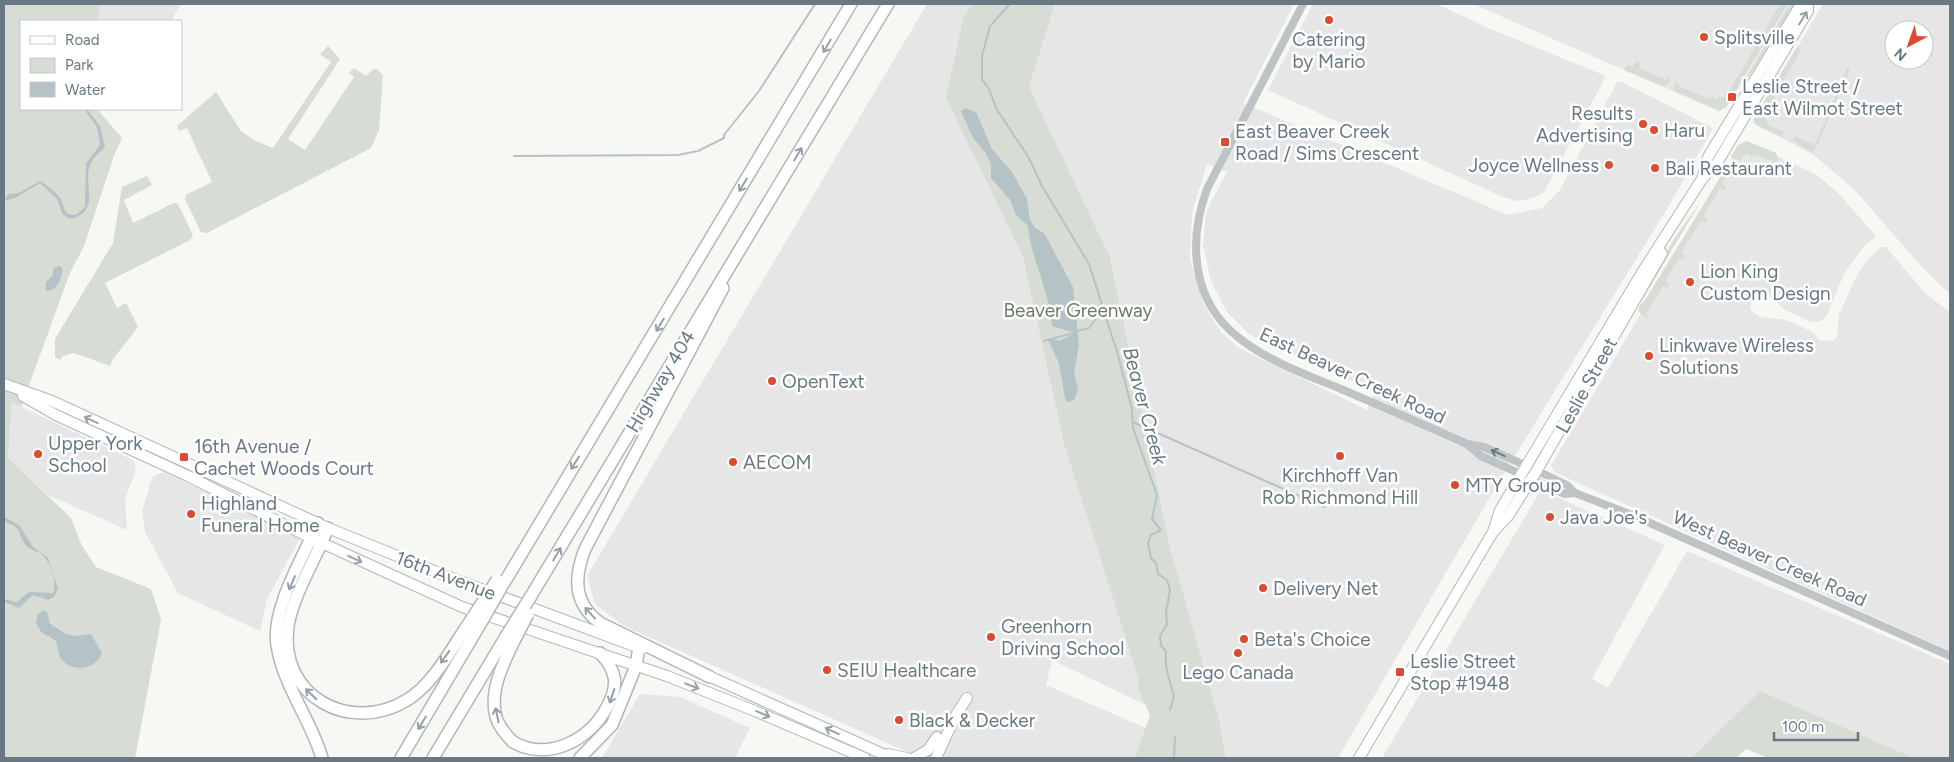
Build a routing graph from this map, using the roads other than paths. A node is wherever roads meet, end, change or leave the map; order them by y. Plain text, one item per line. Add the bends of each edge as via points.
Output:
1 (852, 4) edge
2 (888, 4) edge
3 (1303, 4) edge
4 (1801, 4) edge
5 (1808, 4) edge
6 (1702, 179) junction
7 (754, 225) junction
8 (4, 384) edge
9 (1529, 472) junction
10 (323, 525) junction
11 (316, 541) junction
12 (477, 619) junction
13 (510, 640) junction
14 (639, 647) junction
15 (600, 653) junction
16 (1950, 656) edge
17 (636, 666) junction
18 (710, 677) junction
19 (967, 698) dead end
20 (937, 737) dead end
21 (876, 751) junction
22 (322, 758) edge
23 (401, 758) edge
24 (433, 758) edge
25 (580, 758) edge
26 (865, 758) edge
27 (892, 758) edge
28 (906, 758) edge
29 (914, 758) edge
30 (936, 758) edge
31 (1359, 758) edge

1 -> 12 highway, Highway 404, bridge via 633,369
7 -> 2 highway, Highway 404
3 - 9 street, East Beaver Creek Road via 1203,199 1195,242 1197,263 1204,289 1216,314 1258,352 1467,444 1481,456
4 - 6 main road, Leslie Street via 1708,157
6 -> 5 main road, Leslie Street via 1717,163 1808,11
6 - 9 main road, Leslie Street via 1668,233 1665,247
13 -> 7 highway, Highway 404, bridge via 543,578
18 -> 7 highway via 595,620 578,596 576,582 586,549
10 -> 8 main road, 16th Avenue via 52,401
8 - 11 main road, 16th Avenue via 56,415 188,476
9 - 16 street, West Beaver Creek Road via 1567,485 1575,493
9 - 31 main road, Leslie Street via 1508,516 1493,532
10 - 11 highway
10 - 14 main road, 16th Avenue via 459,581
12 -> 11 highway via 431,678 409,699 388,710 370,714 336,710 319,701 303,686 290,661 288,647 288,626
11 -> 15 main road, 16th Avenue via 462,607
11 -> 22 highway via 280,614 276,644
12 -> 23 highway
15 -> 13 highway via 611,664 614,689 597,725 580,742 564,751 550,755 534,754 518,747 504,734 496,718 494,693
13 - 24 highway
14 - 17 highway
14 - 18 main road, 16th Avenue
15 - 17 main road, 16th Avenue
17 - 25 highway via 612,725
17 -> 26 main road, 16th Avenue via 755,711
21 -> 18 main road, 16th Avenue
19 - 30 main road
20 - 29 main road via 928,750
21 - 27 main road, 16th Avenue
21 - 28 main road

